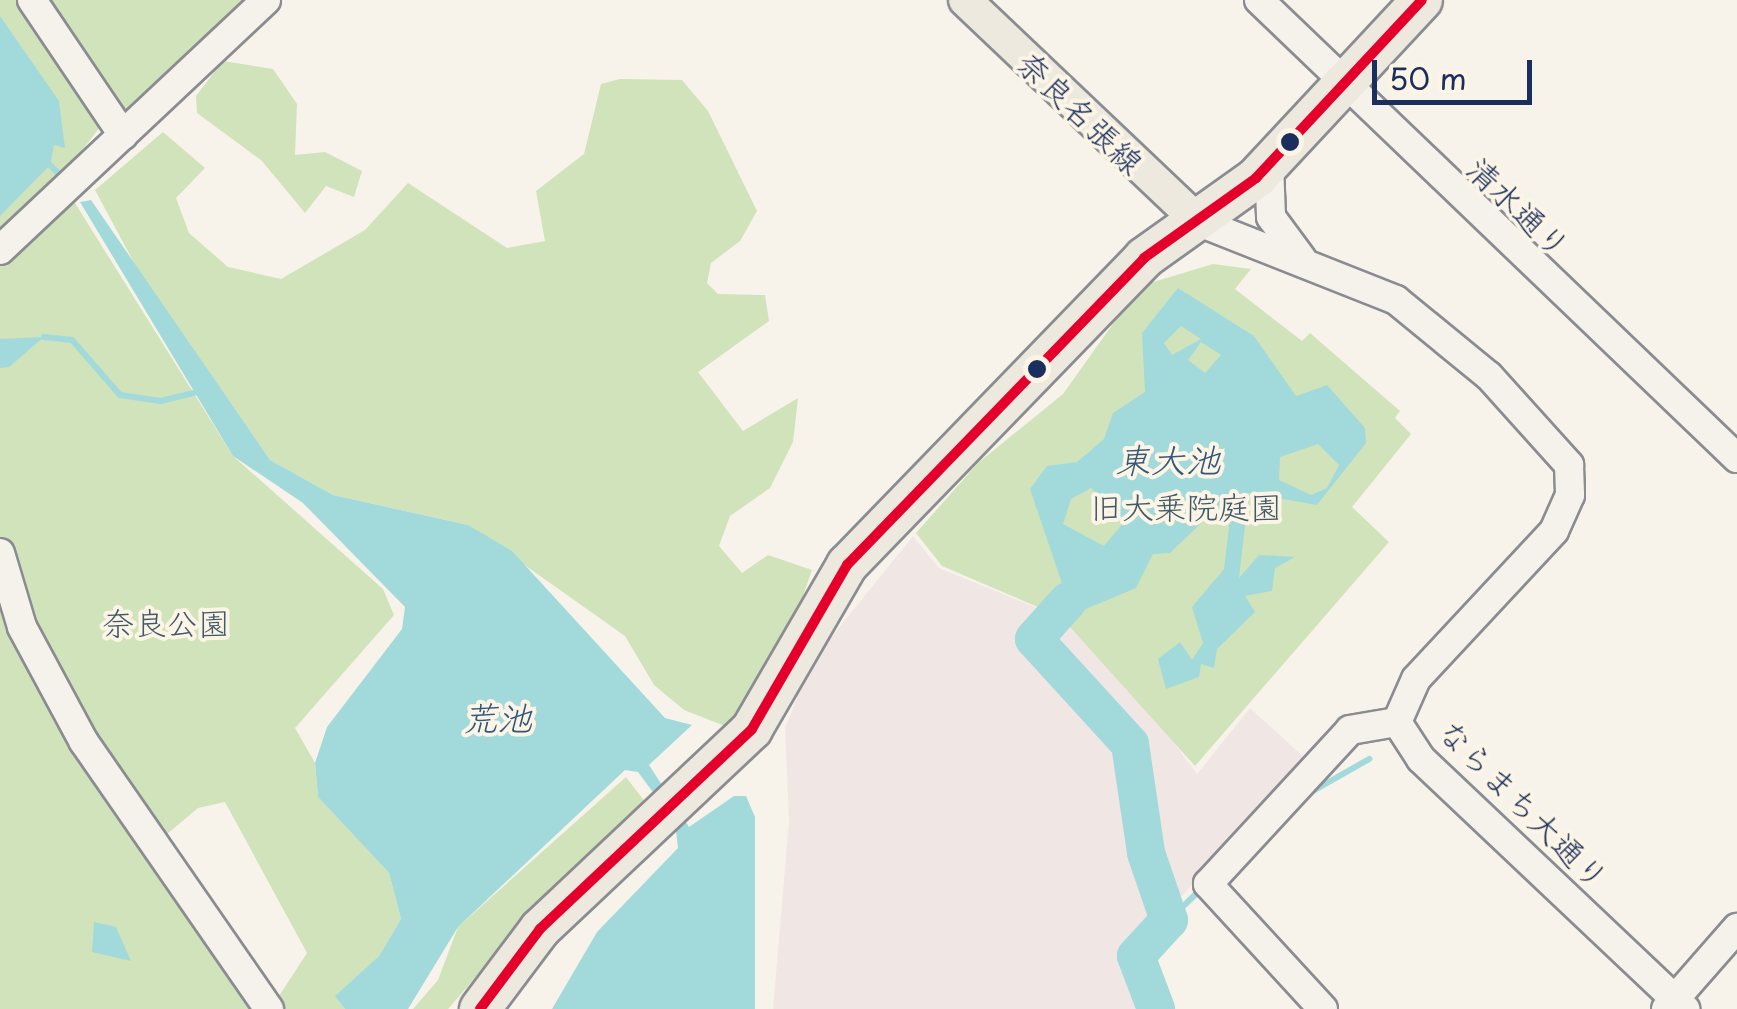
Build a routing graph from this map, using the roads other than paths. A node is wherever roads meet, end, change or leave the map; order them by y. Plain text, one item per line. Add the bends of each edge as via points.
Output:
1 (32, 0) edge
2 (266, 0) edge
3 (965, 0) edge
4 (1259, 0) edge
5 (1422, 0) edge
6 (1342, 84) junction
7 (124, 135) junction
8 (1269, 164) junction
9 (1200, 222) junction
10 (0, 250) edge
11 (1302, 258) junction
12 (1737, 458) edge
13 (0, 553) edge
14 (1397, 722) junction
15 (1737, 928) edge
16 (1675, 1006) edge
17 (270, 1009) edge
18 (480, 1009) edge
19 (1323, 1009) edge

1 - 7 street
2 - 7 street
3 - 9 main road, 奈良名張線
4 - 6 street, 清水通り
5 - 6 highway
6 - 8 highway
6 - 12 street, 清水通り
7 - 10 street
8 - 9 highway
8 - 11 street via 1271,217
9 - 11 street, ならまち大通り
9 - 18 highway via 1144,258 847,565 752,729 540,929
11 - 14 street, ならまち大通り via 1396,300 1488,376 1569,465 1570,495 1554,531 1416,679
13 - 17 street via 22,627 84,742
14 - 16 street, ならまち大通り via 1422,760
14 - 19 street via 1350,730 1208,884
15 - 16 street

